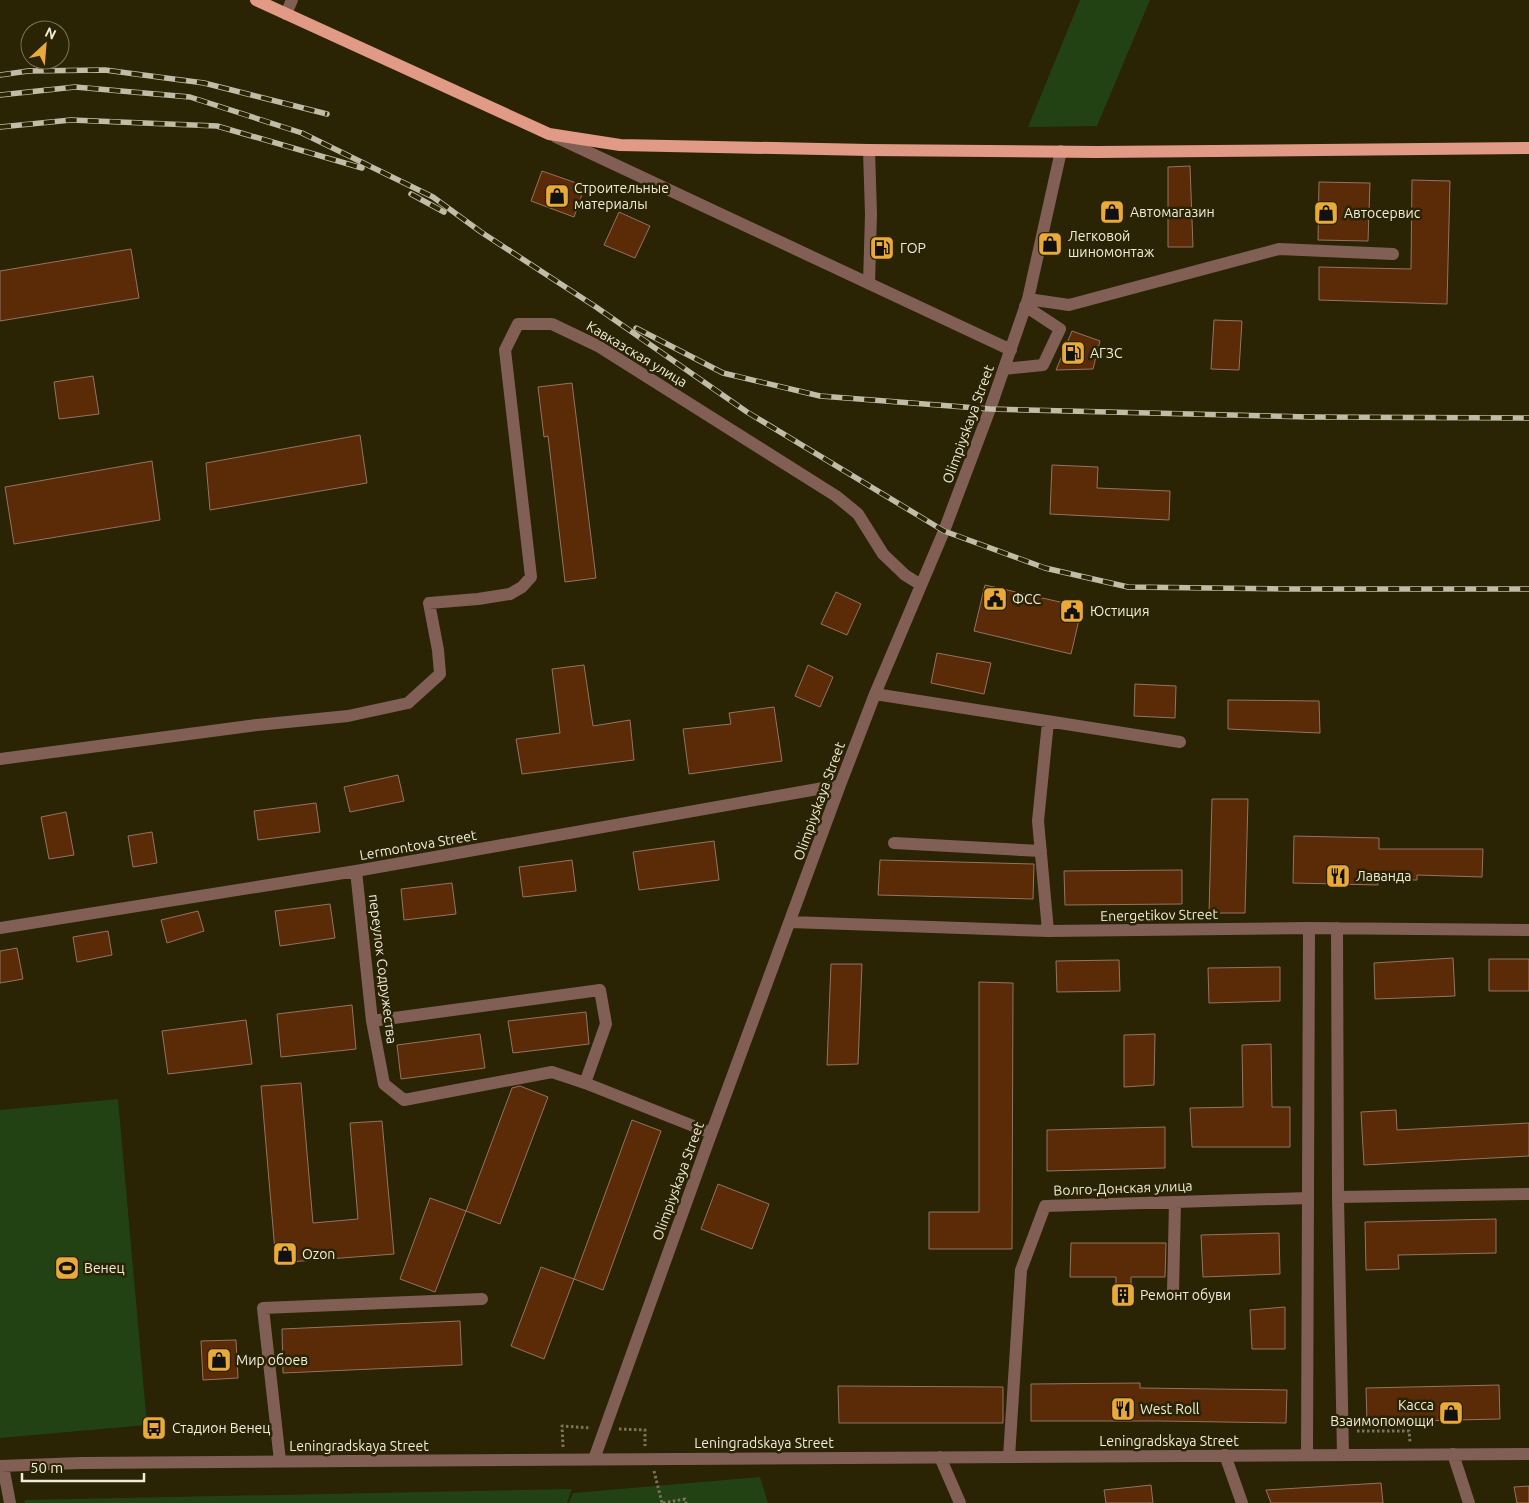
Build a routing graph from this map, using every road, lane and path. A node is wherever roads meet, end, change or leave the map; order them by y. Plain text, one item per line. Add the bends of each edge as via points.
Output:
1 (256, 0) edge
2 (292, 0) edge
3 (286, 14) junction
4 (549, 134) junction
5 (1529, 148) edge
6 (869, 150) junction
7 (1061, 151) junction
8 (1393, 254) dead end
9 (869, 284) junction
10 (1027, 302) junction
11 (1011, 350) junction
12 (1004, 369) junction
13 (921, 585) junction
14 (875, 694) junction
15 (1048, 722) junction
16 (1180, 742) dead end
17 (0, 759) edge
18 (840, 785) junction
19 (894, 844) dead end
20 (1041, 851) junction
21 (356, 871) junction
22 (790, 922) junction
23 (0, 928) edge
24 (1309, 928) junction
25 (1337, 928) junction
26 (1529, 930) edge
27 (1048, 931) junction
28 (372, 1021) junction
29 (585, 1083) junction
30 (711, 1133) junction
31 (1529, 1194) edge
32 (1338, 1197) junction
33 (1308, 1198) junction
34 (1175, 1202) junction
35 (1173, 1292) dead end
36 (482, 1299) dead end
37 (1452, 1454) junction
38 (1529, 1454) edge
39 (1308, 1455) junction
40 (1343, 1455) junction
41 (1009, 1456) junction
42 (1226, 1456) junction
43 (940, 1457) junction
44 (594, 1459) junction
45 (651, 1459) junction
46 (280, 1461) junction
47 (1, 1466) edge
48 (10, 1503) edge
49 (663, 1503) edge
50 (686, 1503) edge
51 (960, 1503) edge
52 (1242, 1503) edge
53 (1468, 1503) edge

1 - 3 main road
2 - 3 street
3 - 4 main road
4 - 6 main road via 620,145
4 - 9 street
5 - 7 main road
6 - 7 main road
6 - 9 street
7 - 10 street, Olimpiyskaya Street
8 - 10 street via 1279,249 1069,305
9 - 11 street
10 - 11 street, Olimpiyskaya Street
10 - 12 street via 1060,329 1042,365
11 - 12 street, Olimpiyskaya Street
12 - 13 street, Olimpiyskaya Street
13 - 14 street, Olimpiyskaya Street
13 - 17 street, Кавказская улица via 883,554 858,514 836,496 598,346 552,324 518,324 505,350 531,577 510,594 429,603 440,674 408,703 348,716
14 - 15 street
14 - 18 street, Olimpiyskaya Street
15 - 16 street
15 - 20 street via 1038,821
18 - 21 street, Lermontova Street
18 - 22 street, Olimpiyskaya Street
19 - 20 street
20 - 27 street
21 - 23 street, Lermontova Street
21 - 28 street, переулок Содружества
22 - 27 street, Energetikov Street
22 - 30 street, Olimpiyskaya Street
24 - 25 street, Energetikov Street
24 - 27 street, Energetikov Street
24 - 33 street
25 - 26 street, Energetikov Street
25 - 32 street
28 - 29 street, переулок Содружества via 384,1084 404,1100 552,1072
28 - 29 street via 600,990 606,1024
29 - 30 street, переулок Содружества
30 - 44 street, Olimpiyskaya Street
31 - 32 street
32 - 40 street
33 - 34 street, Волго-Донская улица
33 - 39 street
34 - 35 street
34 - 41 street, Волго-Донская улица via 1045,1206 1021,1270
36 - 46 street via 263,1308
37 - 38 street, Leningradskaya Street
37 - 40 street, Leningradskaya Street
37 - 53 street
39 - 40 street, Leningradskaya Street
39 - 42 street, Leningradskaya Street
41 - 42 street, Leningradskaya Street
41 - 43 street, Leningradskaya Street
42 - 52 street
43 - 45 street, Leningradskaya Street
43 - 51 street
44 - 45 street, Leningradskaya Street
44 - 46 street, Leningradskaya Street
45 - 49 path
46 - 47 street, Leningradskaya Street
47 - 48 street
49 - 50 path via 685,1499

